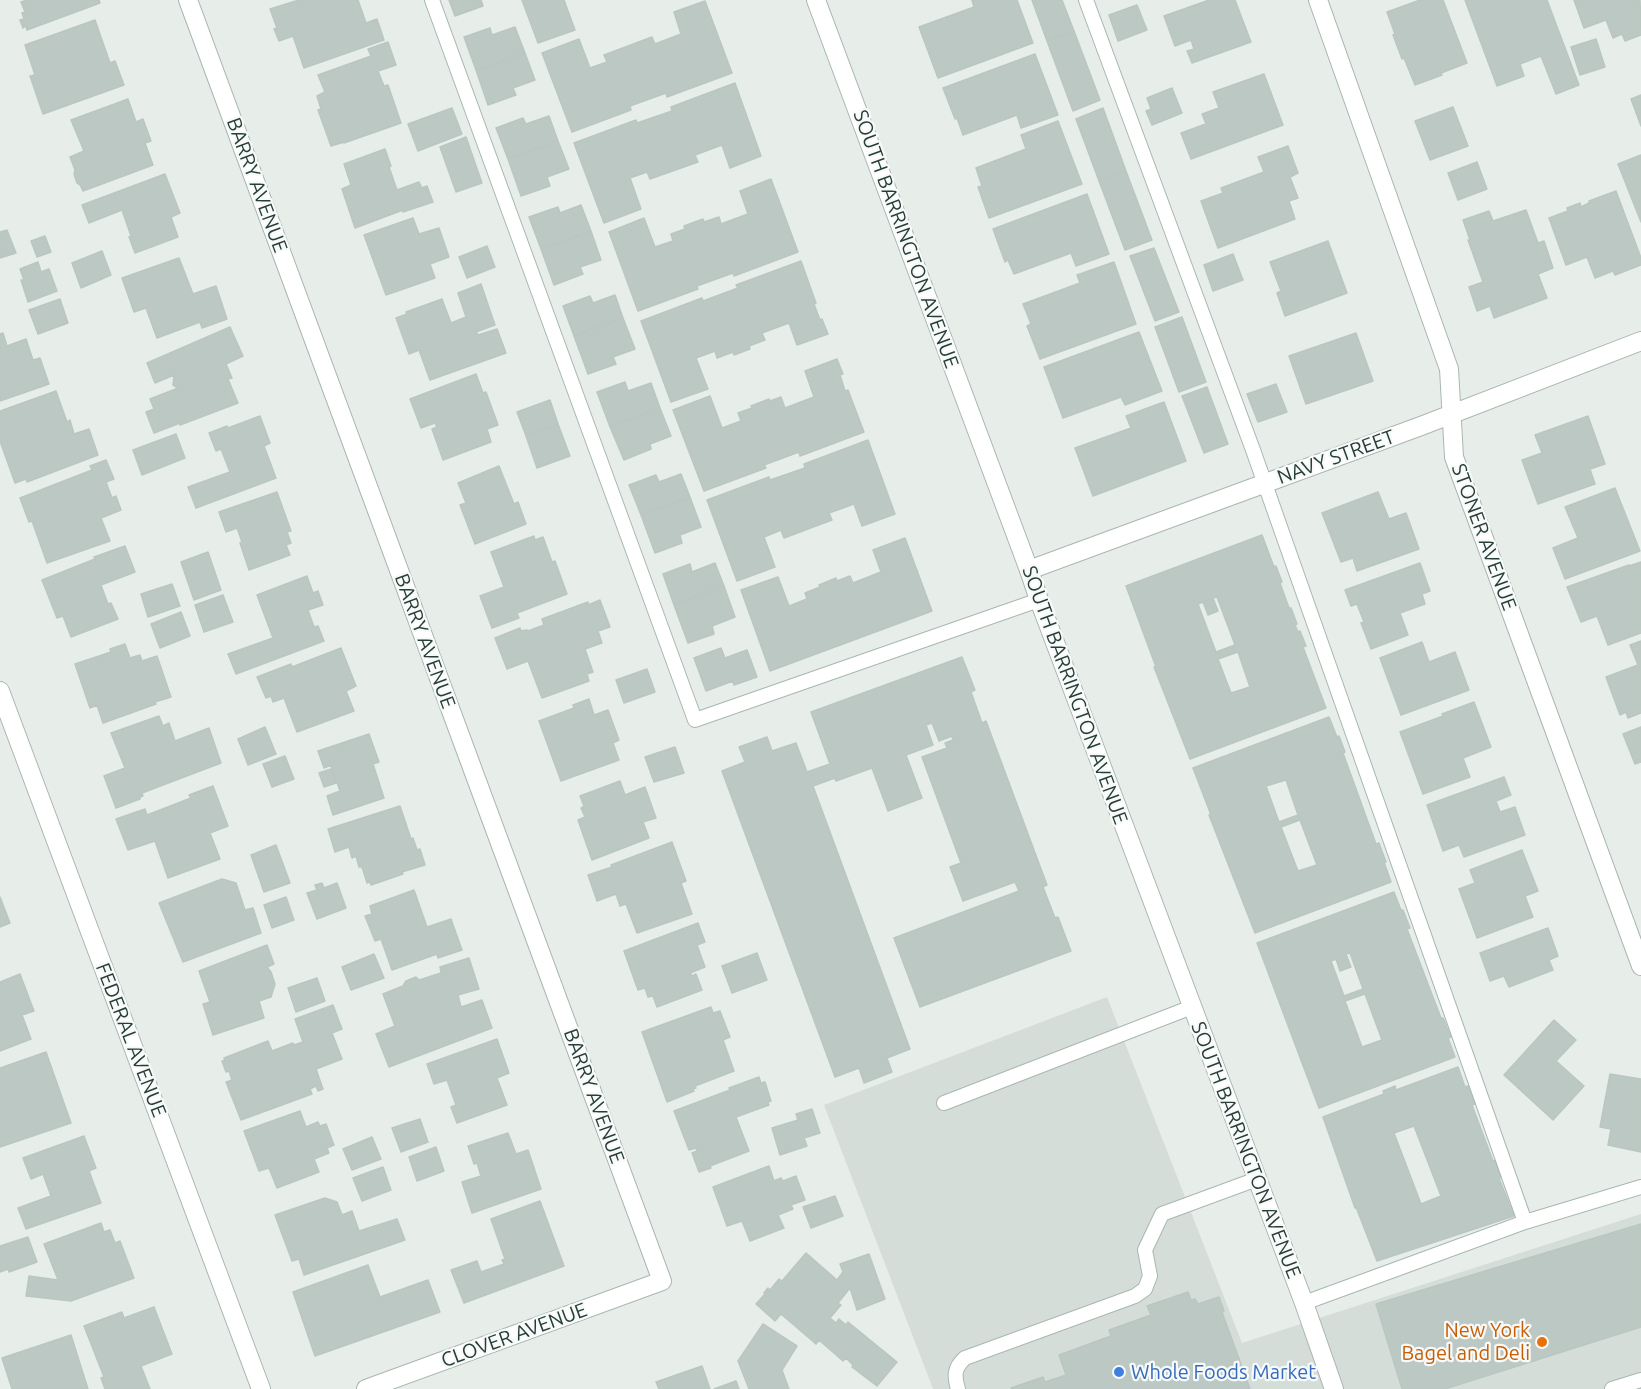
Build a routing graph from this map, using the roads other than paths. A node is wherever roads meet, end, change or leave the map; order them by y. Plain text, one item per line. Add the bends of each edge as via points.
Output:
1 (188, 0) edge
2 (432, 0) edge
3 (816, 0) edge
4 (1086, 0) edge
5 (1318, 0) edge
6 (1641, 341) edge
7 (1451, 414) junction
8 (1264, 483) junction
9 (1029, 570) junction
10 (1039, 600) junction
11 (0, 691) edge
12 (1641, 966) edge
13 (1192, 1007) junction
14 (944, 1103) dead end
15 (1257, 1179) junction
16 (1641, 1187) edge
17 (1525, 1222) junction
18 (662, 1281) joint
19 (1304, 1303) junction
20 (1641, 1380) edge
21 (261, 1389) edge
22 (366, 1389) edge
23 (958, 1389) edge
24 (1334, 1389) edge
25 (1612, 1389) edge

1 - 18 street, BARRY AVENUE
2 - 10 lane via 695,720
3 - 9 street, SOUTH BARRINGTON AVENUE
4 - 8 lane
5 - 7 street, STONER AVENUE via 1449,369
6 - 7 street, NAVY STREET
7 - 8 street, NAVY STREET
7 - 12 street, STONER AVENUE via 1454,457
8 - 9 street, NAVY STREET
8 - 17 lane
9 - 10 street, SOUTH BARRINGTON AVENUE
10 - 13 street, SOUTH BARRINGTON AVENUE
11 - 21 street, FEDERAL AVENUE
13 - 14 lane
13 - 15 street, SOUTH BARRINGTON AVENUE
15 - 19 street, SOUTH BARRINGTON AVENUE
15 - 23 lane via 1162,1214 1145,1250 1150,1276 1145,1288 1135,1296 965,1358 956,1368
16 - 17 lane
17 - 19 lane
18 - 22 street, CLOVER AVENUE
19 - 24 street, SOUTH BARRINGTON AVENUE
20 - 25 lane

